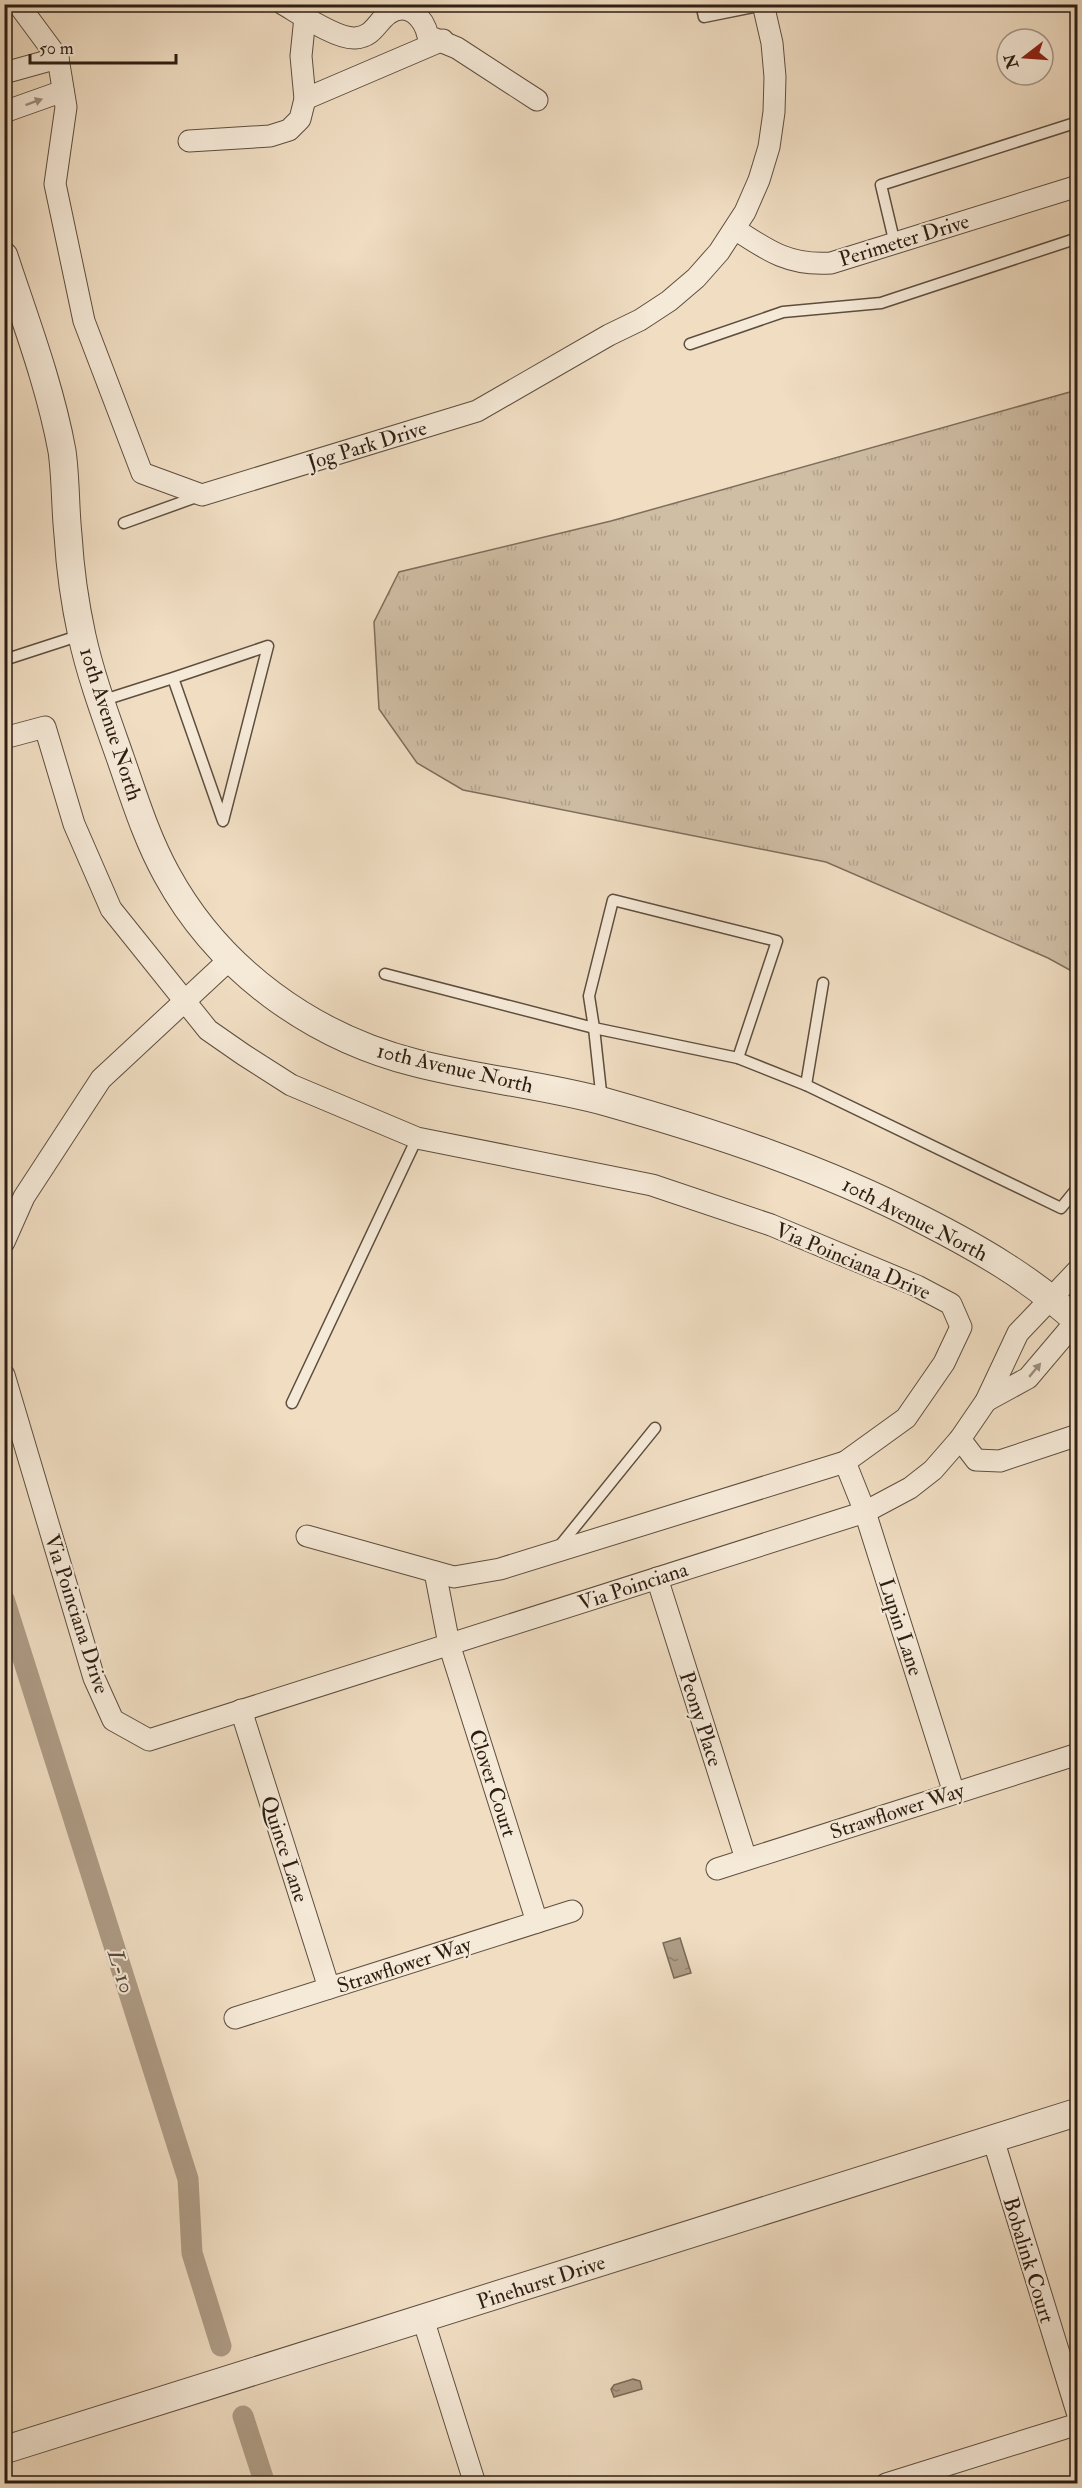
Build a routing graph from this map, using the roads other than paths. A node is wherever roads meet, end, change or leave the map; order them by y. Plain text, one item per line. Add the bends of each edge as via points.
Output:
1 (283, 4) edge
2 (701, 4) edge
3 (763, 5) edge
4 (22, 10) edge
5 (305, 17) junction
6 (443, 40) junction
7 (58, 58) junction
8 (4, 73) edge
9 (63, 91) junction
10 (305, 99) junction
11 (537, 100) dead end
12 (4, 112) edge
13 (1077, 122) edge
14 (189, 141) dead end
15 (1077, 186) edge
16 (735, 230) junction
17 (1077, 238) edge
18 (895, 244) junction
19 (4, 256) edge
20 (690, 344) dead end
21 (202, 495) junction
22 (124, 523) dead end
23 (82, 635) junction
24 (4, 660) edge
25 (172, 678) junction
26 (100, 702) junction
27 (4, 738) edge
28 (230, 958) junction
29 (385, 974) dead end
30 (823, 983) dead end
31 (183, 1001) junction
32 (594, 1028) junction
33 (738, 1058) junction
34 (806, 1085) junction
35 (602, 1101) junction
36 (417, 1138) junction
37 (1077, 1187) edge
38 (4, 1242) edge
39 (1077, 1270) edge
40 (1052, 1298) junction
41 (1077, 1320) edge
42 (4, 1375) edge
43 (986, 1401) junction
44 (292, 1403) dead end
45 (655, 1428) dead end
46 (1077, 1435) edge
47 (960, 1439) junction
48 (845, 1462) junction
49 (865, 1512) junction
50 (307, 1536) dead end
51 (554, 1553) junction
52 (435, 1572) junction
53 (657, 1578) junction
54 (449, 1644) junction
55 (241, 1710) junction
56 (1077, 1754) edge
57 (954, 1793) junction
58 (746, 1859) junction
59 (717, 1869) dead end
60 (572, 1911) dead end
61 (537, 1922) junction
62 (329, 1988) junction
63 (235, 2018) dead end
64 (1077, 2112) edge
65 (993, 2139) junction
66 (423, 2319) junction
67 (1077, 2415) edge
68 (1077, 2424) edge
69 (4, 2450) edge
70 (475, 2484) edge
71 (886, 2484) edge

1 - 5 street
2 - 3 lane via 704,17
3 - 16 street, Jog Park Drive via 772,43 774,112 759,180
4 - 7 street
5 - 6 street via 340,35 355,38 369,34 388,14 402,9 416,12 425,23 428,36
5 - 10 street via 301,56
6 - 10 street
6 - 11 street
7 - 8 street
7 - 9 street
12 -> 9 street
9 - 21 street via 66,107 55,184 84,321 142,473
10 - 14 street via 300,119 289,130 270,136
13 - 18 lane via 881,185
15 - 18 street, Perimeter Drive
16 - 18 street, Perimeter Drive via 772,253 801,263 831,263
16 - 21 street, Jog Park Drive via 696,278 669,301 477,411
17 - 20 lane via 881,303 783,312
19 - 23 street, 10th Avenue North via 52,408 62,454 68,536
21 - 22 lane
23 - 24 lane
23 - 26 street, 10th Avenue North
25 - 25 lane via 184,711 223,821 268,646
25 - 26 lane
26 - 28 street, 10th Avenue North via 147,833 167,876 193,915
27 - 31 street, Via Poinciana Drive via 45,727 74,824 111,909
28 - 31 street
28 - 35 street, 10th Avenue North via 270,994 346,1040 421,1065
29 - 32 lane
30 - 34 lane
31 - 36 street, Via Poinciana Drive via 208,1030 291,1085
31 - 38 street via 101,1079 24,1197
32 - 33 lane
32 - 33 lane via 589,996 613,900 777,940
32 - 35 lane
33 - 34 lane
34 - 37 lane via 1061,1208
35 - 40 street, 10th Avenue North via 746,1144 857,1187 942,1229
36 - 44 lane
36 - 48 street, Via Poinciana Drive via 663,1188 771,1225 951,1304 961,1328 944,1363 906,1418
39 - 40 street, Via Poinciana
40 - 41 street, 10th Avenue North
40 - 43 street, Via Poinciana via 1018,1334
43 -> 41 street, Via Poinciana via 1028,1378
42 - 55 street, Via Poinciana Drive via 94,1678 113,1720 149,1740
43 - 47 street, Via Poinciana
45 - 51 lane
46 - 47 street via 1000,1461 976,1460
47 - 49 street, Via Poinciana via 933,1470 910,1488
48 - 49 street, Lupin Lane
48 - 51 street, Via Poinciana Drive
49 - 53 street, Via Poinciana
49 - 57 street, Lupin Lane
50 - 52 street, Via Poinciana Drive
51 - 52 street, Via Poinciana Drive via 454,1577
52 - 54 street
53 - 54 street, Via Poinciana
53 - 58 street, Peony Place
54 - 55 street, Via Poinciana
54 - 61 street, Clover Court
55 - 62 street, Quince Lane
56 - 57 street, Strawflower Way
57 - 58 street, Strawflower Way
58 - 59 street, Strawflower Way
60 - 61 street, Strawflower Way
61 - 62 street, Strawflower Way
62 - 63 street, Strawflower Way
64 - 65 street, Pinehurst Drive
65 - 66 street, Pinehurst Drive
65 - 67 street, Bobalink Court
66 - 69 street, Pinehurst Drive
66 - 70 street
68 - 71 street

